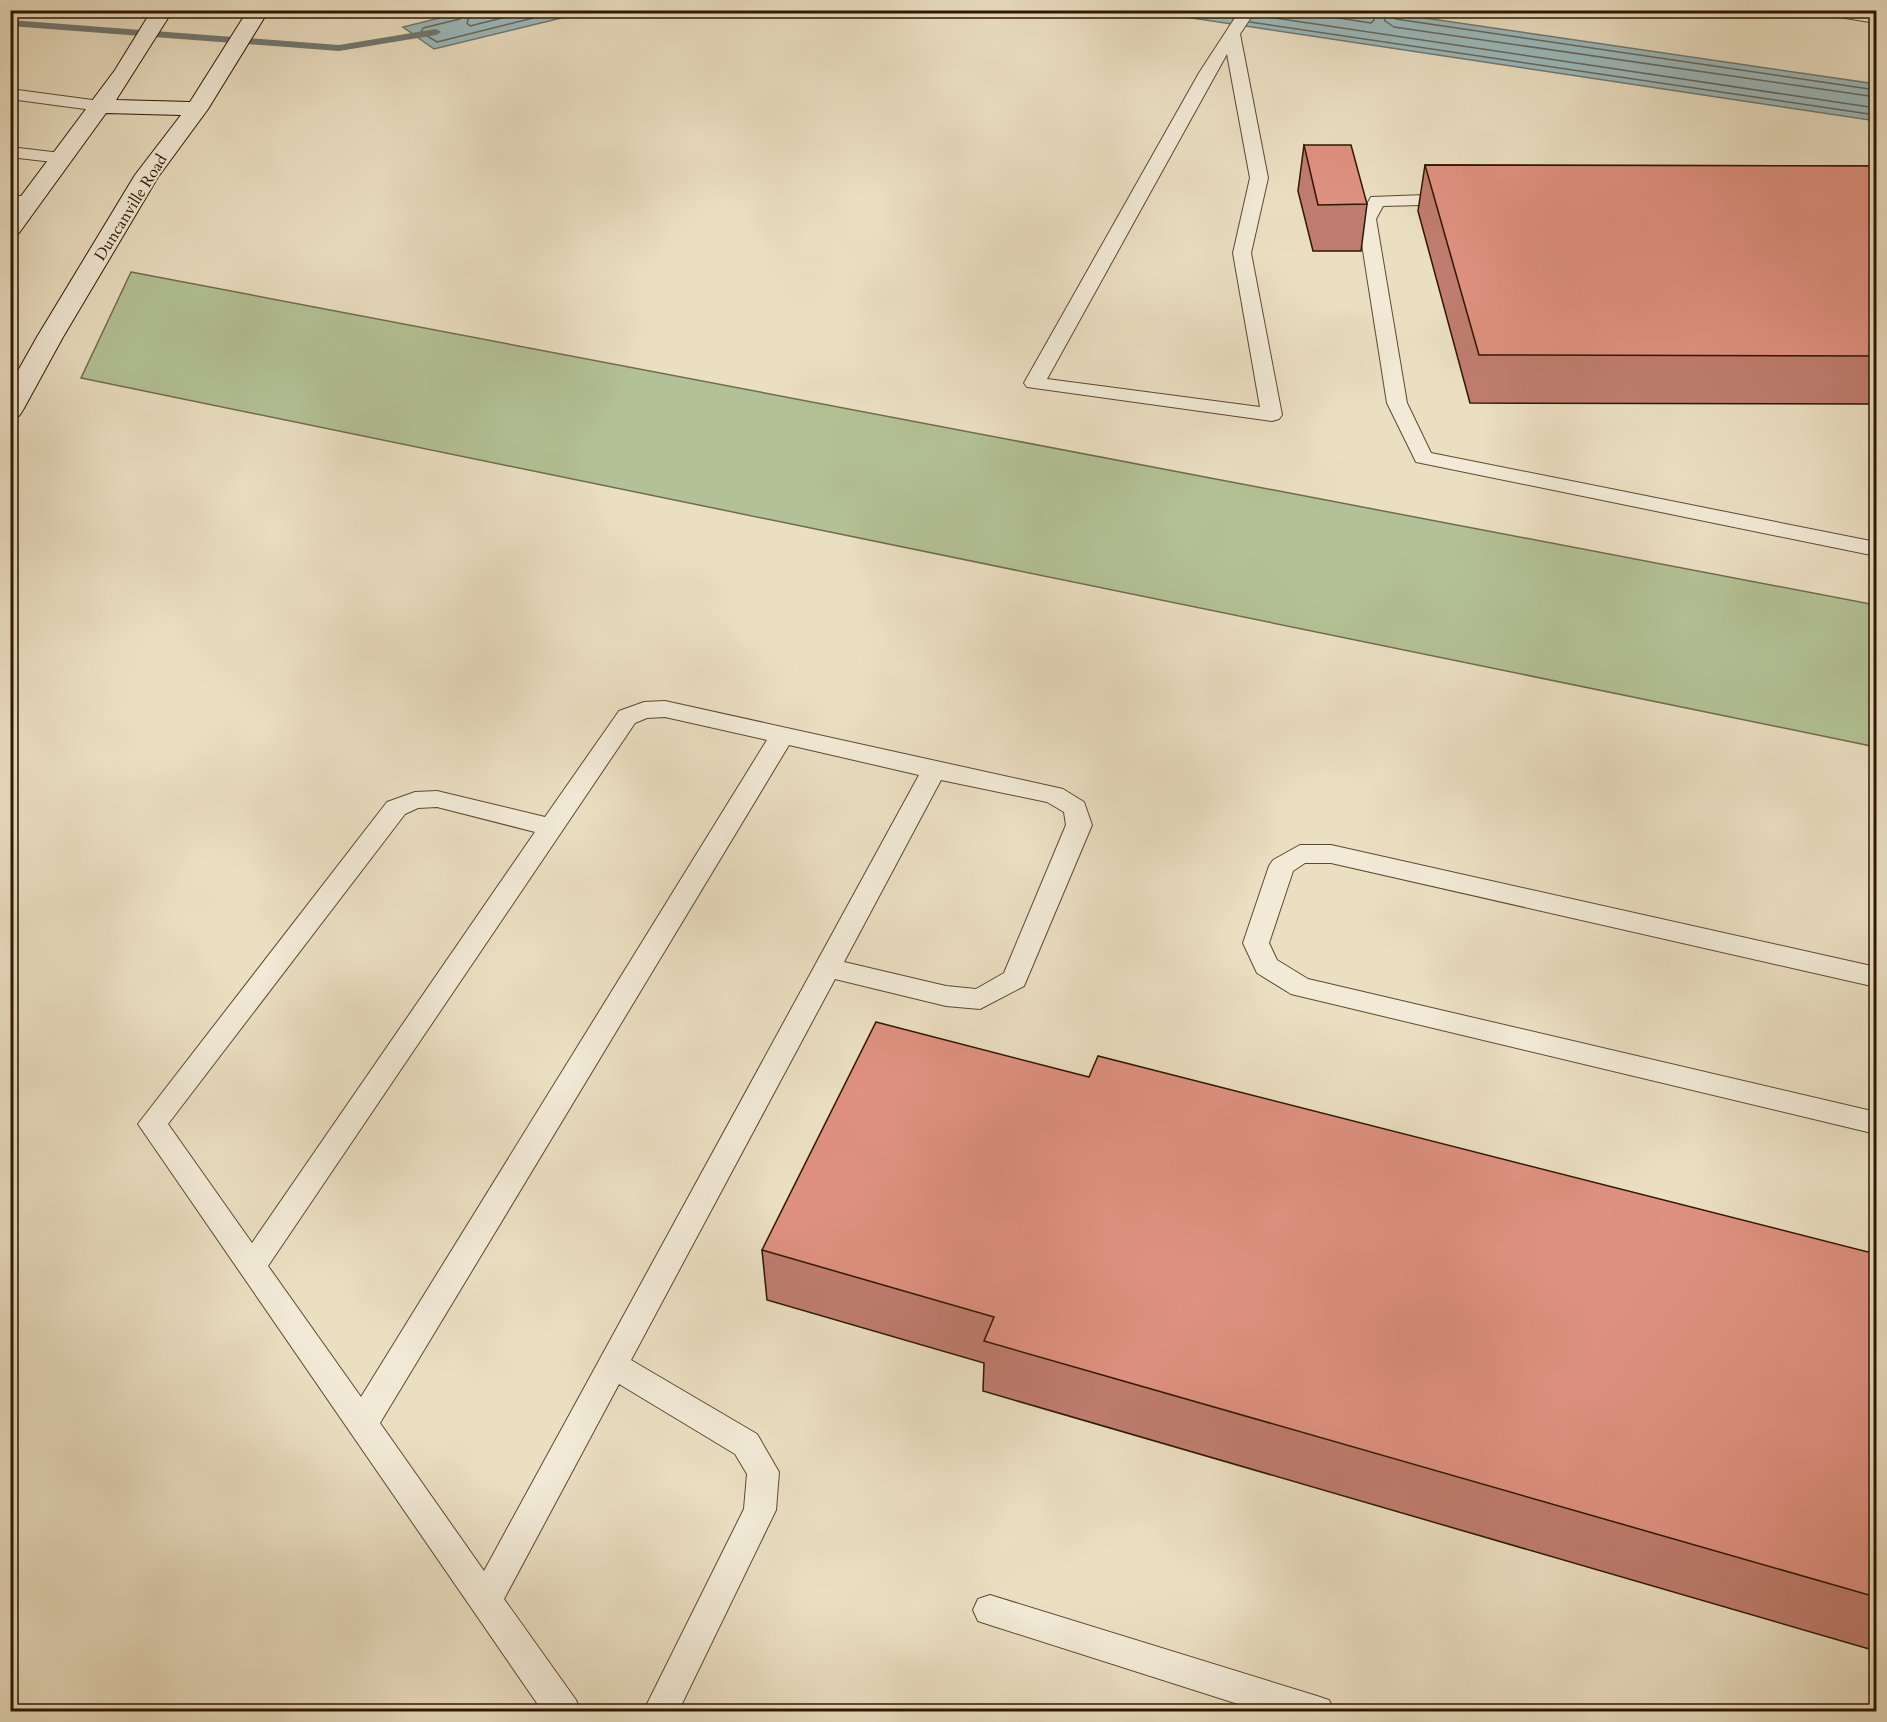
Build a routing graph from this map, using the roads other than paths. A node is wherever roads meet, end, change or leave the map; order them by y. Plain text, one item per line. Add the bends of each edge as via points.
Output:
1 (163, 10) edge
2 (259, 10) edge
3 (1248, 10) edge
4 (1827, 10) edge
5 (1870, 15) edge
6 (1232, 34) junction
7 (10, 94) edge
8 (201, 103) junction
9 (100, 106) junction
10 (10, 152) edge
11 (62, 158) junction
12 (1472, 200) edge
13 (20, 201) edge
14 (10, 228) edge
15 (10, 411) edge
16 (1876, 549) edge
17 (783, 736) junction
18 (934, 770) junction
19 (551, 827) junction
20 (827, 968) junction
21 (1876, 977) edge
22 (1876, 1123) edge
23 (252, 1266) junction
24 (613, 1365) junction
25 (362, 1424) junction
26 (486, 1600) junction
27 (990, 1610) dead end
28 (564, 1712) edge
29 (660, 1712) edge
30 (1317, 1712) edge

1 - 9 main road
2 - 8 main road, Duncanville Road
3 - 6 lane
4 - 5 lane
6 - 6 lane via 1207,73 1034,383 1272,416 1242,253 1259,178
7 - 9 lane
8 - 9 main road
8 - 15 main road, Duncanville Road via 147,175
9 - 11 main road
10 - 11 lane
11 - 13 main road
12 - 16 lane via 1377,201 1367,219 1397,403 1423,458
13 - 14 main road
17 - 18 lane
17 - 19 lane via 665,709 627,717
17 - 25 lane
18 - 20 lane
18 - 20 lane via 1054,795 1075,808 1079,825 1015,979 980,999 946,996
19 - 23 lane
19 - 23 lane via 436,799 414,800 396,808 152,1124
20 - 24 lane
21 - 22 lane via 1331,854 1300,854 1282,866 1256,943 1266,966 1300,987
23 - 25 lane
24 - 26 lane
24 - 29 lane via 747,1444 763,1472 760,1510
25 - 26 lane
26 - 28 lane
27 - 30 lane

